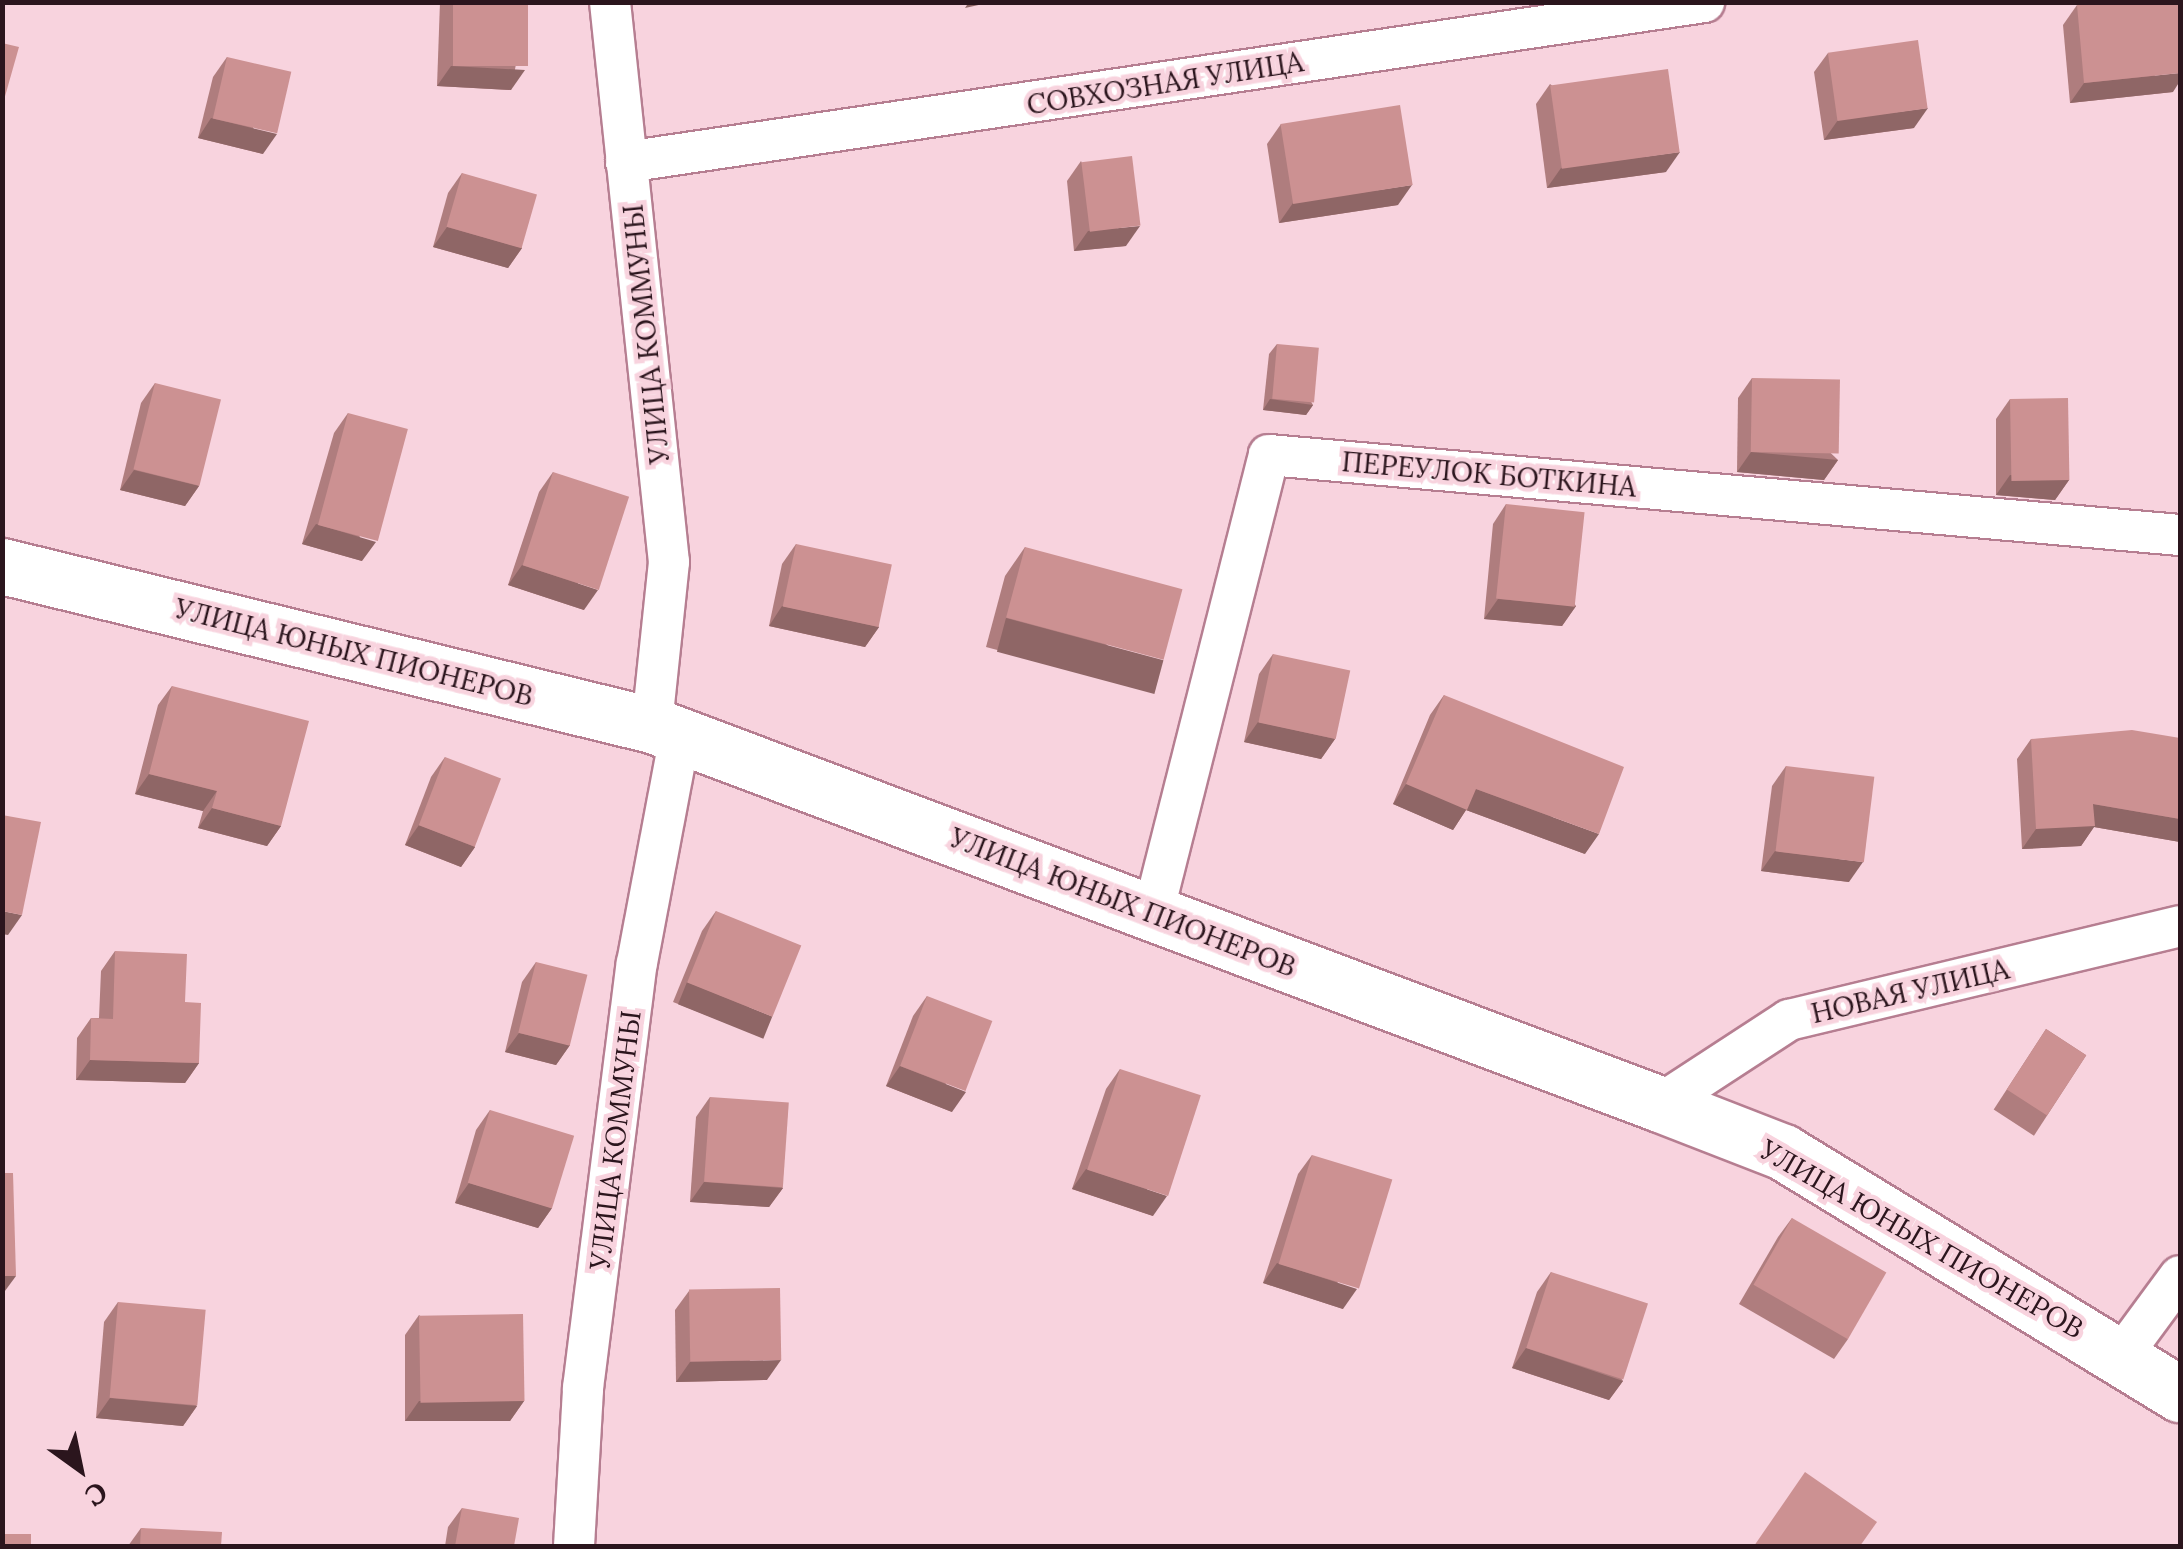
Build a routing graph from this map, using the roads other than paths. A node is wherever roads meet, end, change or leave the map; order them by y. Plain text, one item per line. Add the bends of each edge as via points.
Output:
1 (610, 2) edge
2 (1704, 2) edge
3 (626, 162) junction
4 (2180, 535) edge
5 (2, 566) edge
6 (666, 731) junction
7 (1153, 913) junction
8 (2180, 926) edge
9 (1660, 1104) junction
10 (2180, 1276) edge
11 (2121, 1356) junction
12 (2180, 1394) edge
13 (574, 1546) edge

1 - 3 street, УЛИЦА КОММУНЫ
2 - 3 street, СОВХОЗНАЯ УЛИЦА
3 - 6 street, УЛИЦА КОММУНЫ via 669,562
4 - 7 street, ПЕРЕУЛОК БОТКИНА via 1269,455
5 - 6 main road, УЛИЦА ЮНЫХ ПИОНЕРОВ
6 - 7 main road, УЛИЦА ЮНЫХ ПИОНЕРОВ
6 - 13 street, УЛИЦА КОММУНЫ via 583,1388
7 - 9 main road, УЛИЦА ЮНЫХ ПИОНЕРОВ
8 - 9 street, НОВАЯ УЛИЦА via 1789,1020
9 - 11 main road, УЛИЦА ЮНЫХ ПИОНЕРОВ via 1783,1152
10 - 11 street
11 - 12 main road, УЛИЦА ЮНЫХ ПИОНЕРОВ

